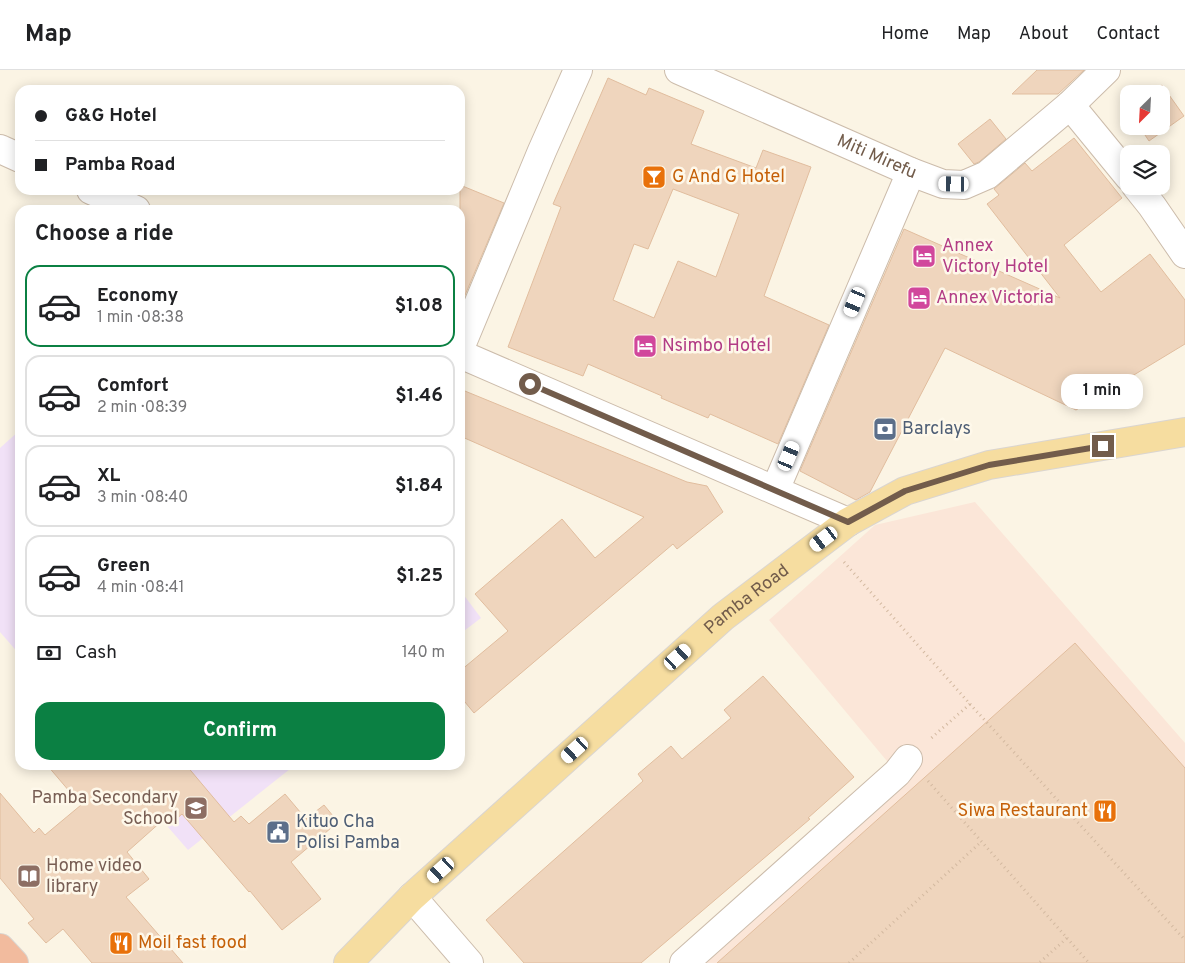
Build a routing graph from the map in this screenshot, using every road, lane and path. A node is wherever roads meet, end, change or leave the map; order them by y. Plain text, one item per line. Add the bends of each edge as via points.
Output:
1 (578, 70) edge
2 (679, 70) edge
3 (1106, 70) edge
4 (1070, 105) junction
5 (0, 150) edge
6 (15, 156) edge
7 (1120, 166) edge
8 (911, 172) junction
9 (102, 195) edge
10 (1143, 195) edge
11 (125, 205) edge
12 (1185, 254) edge
13 (465, 336) edge
14 (465, 356) edge
15 (1185, 432) edge
16 (775, 490) junction
17 (848, 522) junction
18 (824, 539) junction
19 (970, 704) junction
20 (908, 759) junction
21 (981, 842) junction
22 (412, 897) junction
23 (1067, 938) junction
24 (1185, 940) edge
25 (0, 948) edge
26 (14, 963) edge
27 (348, 963) edge
28 (469, 963) edge
29 (684, 963) edge
30 (849, 963) edge
31 (1039, 963) edge
32 (1089, 963) edge

1 - 13 street
2 - 8 street, Miti Mirefu
3 - 4 street, Miti Mirefu
4 - 7 street
4 - 8 street, Miti Mirefu via 980,178 964,184 943,184
5 - 6 street
8 - 16 street
9 - 11 street
10 - 12 street
14 - 16 street
15 - 17 main road, Pamba Road via 989,465 905,491
16 - 17 street
17 - 18 main road, Pamba Road
18 - 19 path
18 - 22 main road, Pamba Road via 723,617
19 - 20 path
19 - 24 path
20 - 21 path
20 - 29 street via 897,773
21 - 23 path
21 - 30 path
22 - 27 main road, Pamba Road
22 - 28 street
23 - 31 path
23 - 32 path
25 - 26 highway

